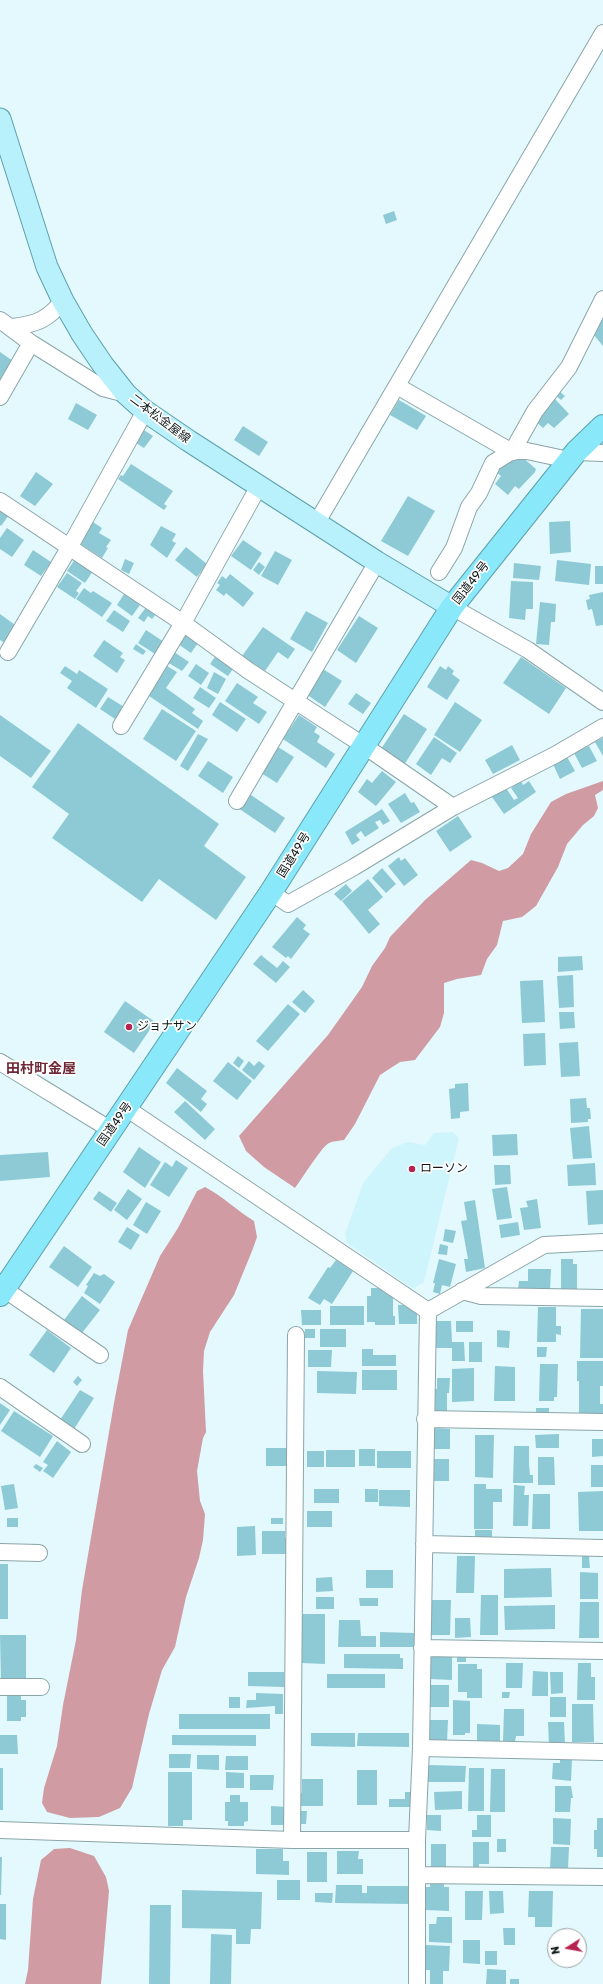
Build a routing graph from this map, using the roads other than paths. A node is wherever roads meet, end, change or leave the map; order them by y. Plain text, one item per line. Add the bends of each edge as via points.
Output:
1 (603, 33) edge
2 (0, 118) edge
3 (603, 299) edge
4 (63, 301) junction
5 (6, 324) edge
6 (31, 342) junction
7 (397, 386) junction
8 (126, 394) junction
9 (0, 397) edge
10 (145, 411) junction
11 (603, 426) edge
12 (512, 452) junction
13 (603, 453) edge
14 (572, 456) junction
15 (259, 486) junction
16 (0, 501) edge
17 (317, 522) junction
18 (69, 548) junction
19 (377, 562) junction
20 (439, 572) dead end
21 (452, 607) junction
22 (183, 623) junction
23 (8, 652) dead end
24 (296, 701) junction
25 (603, 702) edge
26 (121, 726) dead end
27 (603, 727) edge
28 (363, 745) junction
29 (237, 802) dead end
30 (453, 807) junction
31 (271, 892) junction
32 (0, 1062) edge
33 (126, 1108) junction
34 (111, 1130) junction
35 (603, 1242) edge
36 (1, 1291) edge
37 (462, 1291) junction
38 (603, 1298) edge
39 (428, 1311) junction
40 (296, 1336) dead end
41 (100, 1355) dead end
42 (0, 1387) edge
43 (425, 1419) junction
44 (603, 1422) edge
45 (82, 1444) dead end
46 (424, 1544) junction
47 (603, 1548) edge
48 (0, 1552) edge
49 (39, 1553) dead end
50 (422, 1648) junction
51 (603, 1651) edge
52 (41, 1687) dead end
53 (0, 1688) edge
54 (421, 1748) junction
55 (603, 1752) edge
56 (0, 1830) edge
57 (292, 1840) junction
58 (417, 1840) junction
59 (419, 1875) junction
60 (603, 1877) edge
61 (417, 1984) edge

1 - 7 street
2 - 4 main road, 二本松金屋線 via 47,267
3 - 12 street via 569,367 535,411
4 - 5 street via 46,318 30,325
4 - 8 main road, 二本松金屋線 via 103,365
5 - 6 street
6 - 8 street via 103,388
6 - 9 street
7 - 12 street
7 - 17 street
8 - 10 main road, 二本松金屋線
10 - 15 main road, 二本松金屋線
10 - 18 street
11 - 14 highway, 国道49号
12 - 14 street
12 - 20 street via 493,463 479,493 469,506 454,548
13 - 14 street
14 - 21 highway, 国道49号
15 - 17 main road, 二本松金屋線
15 - 22 street
16 - 18 street
17 - 19 main road, 二本松金屋線
18 - 22 street
18 - 23 street
19 - 21 main road, 二本松金屋線
19 - 24 street
21 - 25 street via 528,650
21 - 28 highway, 国道49号
22 - 24 street via 249,671
22 - 26 street
24 - 28 street
24 - 29 street
27 - 30 street via 555,755
28 - 30 street
28 - 31 highway, 国道49号
30 - 31 street via 288,904
31 - 33 highway, 国道49号
32 - 34 street
33 - 34 highway, 国道49号
33 - 39 street
34 - 36 highway, 国道49号
35 - 37 street via 544,1245
36 - 41 street
37 - 38 street via 481,1296
37 - 39 street
39 - 43 street
40 - 57 street
42 - 45 street
43 - 44 street
43 - 46 street
46 - 47 street
46 - 50 street
48 - 49 street
50 - 51 street
50 - 54 street
52 - 53 street
54 - 55 street
54 - 58 street
56 - 57 street
57 - 58 street
58 - 59 street
59 - 60 street
59 - 61 street

